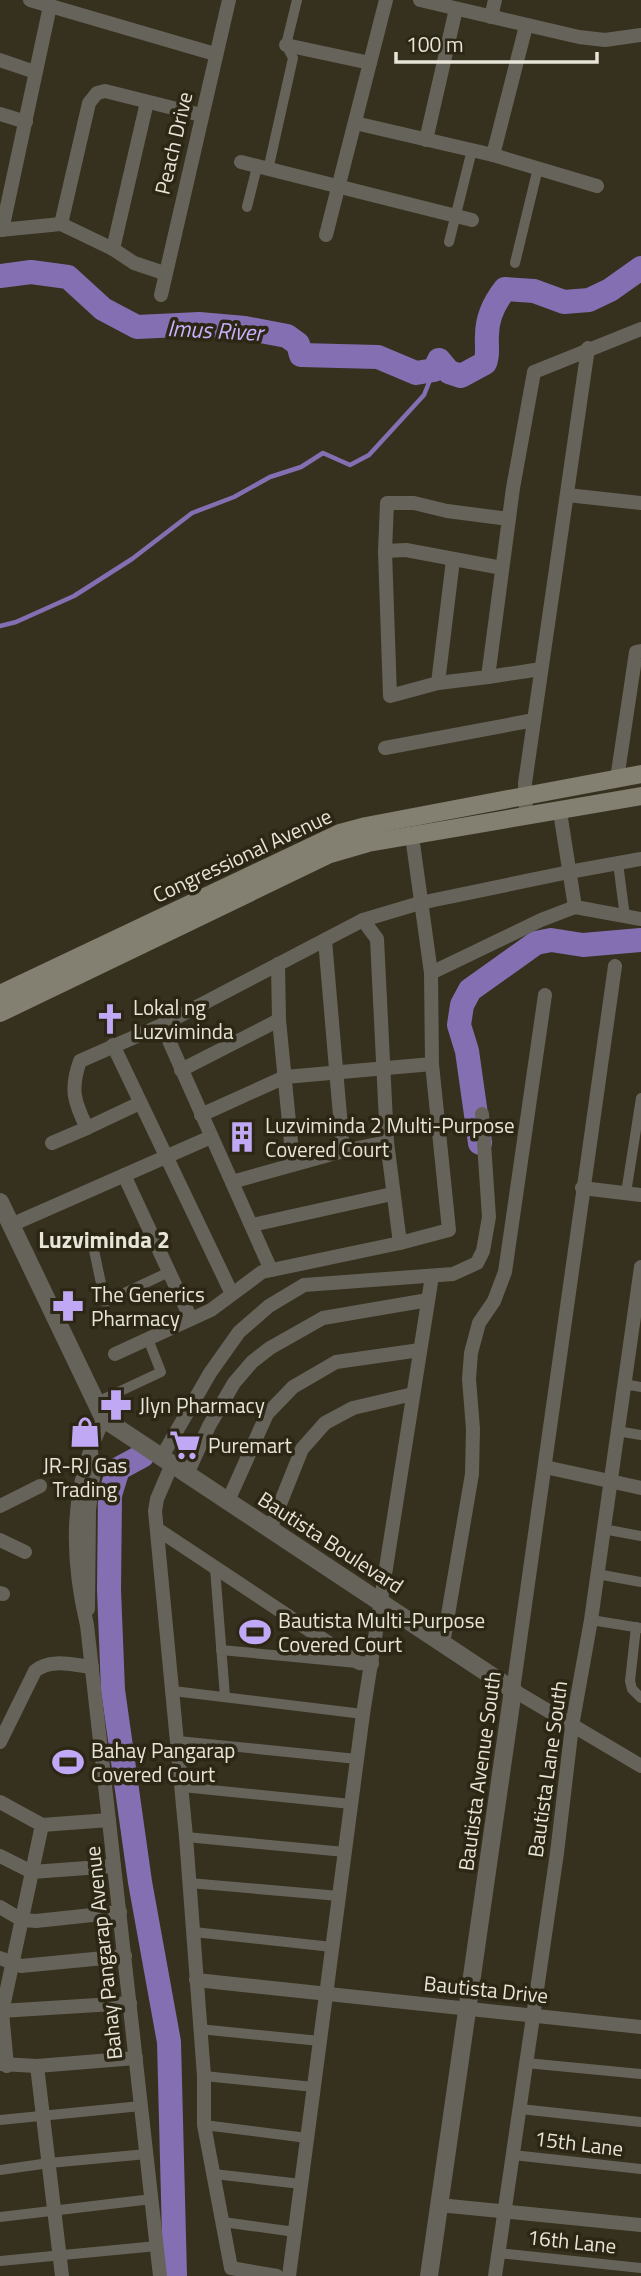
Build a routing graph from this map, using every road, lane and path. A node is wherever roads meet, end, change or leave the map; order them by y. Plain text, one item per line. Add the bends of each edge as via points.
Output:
1 (30, 0) edge
2 (297, 0) edge
3 (386, 0) edge
4 (420, 0) edge
5 (495, 0) edge
6 (225, 1) edge
7 (50, 6) junction
8 (456, 9) junction
9 (491, 17) junction
10 (526, 26) junction
11 (641, 35) edge
12 (286, 45) junction
13 (215, 54) junction
14 (0, 60) edge
15 (370, 64) junction
16 (36, 72) junction
17 (147, 103) junction
18 (0, 114) edge
19 (201, 115) junction
20 (26, 122) junction
21 (355, 123) junction
22 (426, 140) junction
23 (472, 150) junction
24 (493, 155) junction
25 (241, 162) dead end
26 (262, 168) junction
27 (538, 168) junction
28 (6, 176) edge
29 (597, 186) dead end
30 (338, 187) junction
31 (247, 207) dead end
32 (455, 216) junction
33 (472, 220) dead end
34 (61, 224) junction
35 (1, 230) edge
36 (326, 235) dead end
37 (449, 242) dead end
38 (113, 249) junction
39 (515, 263) dead end
40 (164, 273) junction
41 (160, 295) dead end
42 (641, 329) edge
43 (589, 348) junction
44 (567, 495) junction
45 (641, 503) edge
46 (509, 519) junction
47 (385, 551) junction
48 (453, 560) junction
49 (502, 568) junction
50 (641, 651) edge
51 (541, 669) junction
52 (488, 677) junction
53 (438, 683) junction
54 (635, 704) edge
55 (534, 720) junction
56 (385, 748) dead end
57 (641, 774) edge
58 (617, 779) junction
59 (641, 796) edge
60 (525, 798) junction
61 (560, 812) junction
62 (526, 817) junction
63 (412, 836) junction
64 (641, 859) edge
65 (618, 863) junction
66 (569, 872) junction
67 (420, 904) junction
68 (575, 907) junction
69 (625, 917) junction
70 (641, 919) edge
71 (363, 920) junction
72 (324, 940) junction
73 (278, 964) junction
74 (615, 966) dead end
75 (431, 973) junction
76 (0, 994) edge
77 (545, 995) dead end
78 (0, 1013) edge
79 (279, 1020) junction
80 (162, 1025) junction
81 (113, 1045) junction
82 (432, 1063) junction
83 (383, 1068) junction
84 (181, 1070) junction
85 (338, 1072) junction
86 (285, 1077) junction
87 (641, 1098) edge
88 (140, 1103) junction
89 (482, 1114) dead end
90 (201, 1115) junction
91 (87, 1128) junction
92 (211, 1137) junction
93 (387, 1142) junction
94 (52, 1143) dead end
95 (637, 1146) edge
96 (343, 1151) junction
97 (166, 1156) junction
98 (293, 1163) junction
99 (124, 1175) junction
100 (232, 1182) junction
101 (582, 1188) junction
102 (392, 1194) junction
103 (634, 1194) edge
104 (0, 1202) edge
105 (11, 1225) junction
106 (251, 1225) junction
107 (92, 1241) dead end
108 (400, 1243) junction
109 (641, 1267) edge
110 (271, 1269) junction
111 (169, 1272) junction
112 (432, 1276) junction
113 (639, 1291) edge
114 (232, 1294) junction
115 (428, 1300) junction
116 (191, 1319) junction
117 (148, 1339) junction
118 (636, 1339) edge
119 (420, 1350) junction
120 (116, 1353) dead end
121 (624, 1384) junction
122 (641, 1387) edge
123 (413, 1394) junction
124 (95, 1403) junction
125 (104, 1419) junction
126 (617, 1431) junction
127 (641, 1436) edge
128 (173, 1465) junction
129 (545, 1467) junction
130 (609, 1482) junction
131 (40, 1486) dead end
132 (641, 1488) edge
133 (228, 1501) junction
134 (0, 1506) edge
135 (157, 1529) junction
136 (270, 1529) junction
137 (603, 1530) junction
138 (641, 1536) edge
139 (0, 1540) edge
140 (25, 1552) dead end
141 (215, 1568) junction
142 (597, 1574) junction
143 (641, 1582) edge
144 (381, 1602) junction
145 (591, 1620) junction
146 (638, 1628) edge
147 (443, 1644) junction
148 (221, 1650) junction
149 (366, 1664) junction
150 (92, 1667) junction
151 (513, 1690) junction
152 (173, 1691) junction
153 (225, 1697) junction
154 (641, 1698) edge
155 (363, 1714) junction
156 (572, 1726) junction
157 (0, 1741) edge
158 (178, 1741) junction
159 (357, 1759) junction
160 (641, 1766) edge
161 (182, 1787) junction
162 (0, 1802) edge
163 (351, 1804) junction
164 (109, 1820) junction
165 (43, 1825) junction
166 (186, 1837) junction
167 (345, 1852) junction
168 (0, 1856) edge
169 (114, 1866) junction
170 (32, 1872) junction
171 (189, 1883) junction
172 (339, 1896) junction
173 (0, 1907) edge
174 (120, 1912) junction
175 (22, 1920) junction
176 (194, 1932) junction
177 (332, 1947) junction
178 (125, 1956) junction
179 (6, 1961) edge
180 (196, 1980) junction
181 (326, 1994) junction
182 (130, 2003) junction
183 (468, 2009) junction
184 (1, 2011) edge
185 (533, 2015) junction
186 (641, 2027) edge
187 (199, 2029) junction
188 (320, 2041) junction
189 (136, 2058) junction
190 (526, 2063) junction
191 (4, 2065) edge
192 (37, 2066) junction
193 (641, 2074) edge
194 (204, 2076) junction
195 (314, 2087) junction
196 (141, 2106) junction
197 (520, 2109) junction
198 (43, 2115) junction
199 (0, 2120) edge
200 (641, 2122) edge
201 (205, 2124) junction
202 (307, 2138) junction
203 (147, 2154) junction
204 (513, 2155) junction
205 (49, 2163) junction
206 (641, 2169) edge
207 (0, 2170) edge
208 (214, 2174) junction
209 (301, 2184) junction
210 (152, 2199) junction
211 (439, 2205) junction
212 (54, 2210) junction
213 (504, 2211) junction
214 (0, 2217) edge
215 (223, 2222) junction
216 (641, 2225) edge
217 (295, 2232) junction
218 (157, 2246) junction
219 (499, 2253) junction
220 (60, 2256) junction
221 (0, 2261) edge
222 (641, 2268) edge
223 (226, 2272) edge
224 (62, 2276) edge
225 (160, 2276) edge
226 (277, 2276) edge
227 (289, 2276) edge
228 (429, 2276) edge
229 (495, 2276) edge

1 - 7 street
2 - 12 street
3 - 15 street
4 - 8 street
5 - 9 street
6 - 13 street, Peach Drive
7 - 13 street
7 - 16 street
8 - 9 street
8 - 22 street
9 - 10 street
10 - 11 street via 605,40
10 - 24 street
12 - 15 street
12 - 26 street via 293,58
13 - 19 street, Peach Drive
14 - 16 street
15 - 21 street
16 - 20 street
17 - 19 street
17 - 34 street via 105,91 89,103
17 - 38 street
18 - 20 street
19 - 40 street, Peach Drive
20 - 28 street
21 - 22 street
21 - 30 street
22 - 23 street
23 - 24 street
23 - 32 street
24 - 27 street
25 - 26 street
26 - 30 street
26 - 31 street
27 - 29 street
27 - 39 street
28 - 35 street
30 - 32 street
30 - 36 street
32 - 33 street
32 - 37 street
34 - 35 street
34 - 38 street
38 - 40 street via 134,263
40 - 41 street, Peach Drive
42 - 43 street
43 - 44 street
43 - 46 street via 534,372
44 - 45 street
44 - 51 street
46 - 47 street via 414,503 387,503
46 - 49 street
47 - 48 street via 406,550
47 - 53 street via 390,696
48 - 49 street
48 - 53 street
49 - 52 street
50 - 54 street via 636,652
51 - 52 street
51 - 55 street
52 - 53 street
54 - 58 street
55 - 56 street
55 - 60 street
57 - 58 main road, Congressional Avenue
58 - 60 main road, Congressional Avenue
59 - 61 main road, Congressional Avenue
60 - 62 street
60 - 76 main road, Congressional Avenue via 341,833
61 - 62 main road, Congressional Avenue
61 - 66 street
62 - 63 main road, Congressional Avenue
63 - 67 street
63 - 78 main road, Congressional Avenue via 330,855
64 - 65 street
65 - 66 street
65 - 69 street
66 - 67 street
66 - 68 street
67 - 71 street
67 - 75 street
68 - 69 street
68 - 75 street
69 - 70 street
71 - 72 street
71 - 83 street via 377,939
72 - 73 street
72 - 85 street
73 - 79 street
73 - 80 street
74 - 101 street, Bautista Avenue South
75 - 82 street
77 - 147 street via 505,1272 479,1323 471,1353 472,1474
79 - 84 street
79 - 86 street
80 - 81 street
80 - 84 street
81 - 88 street
81 - 91 street via 80,1061 74,1079 75,1103
82 - 83 street
82 - 108 street via 449,1230
83 - 85 street
83 - 93 street
84 - 90 street
85 - 86 street
85 - 96 street
86 - 90 street
86 - 98 street
87 - 95 street
88 - 91 street
88 - 97 street
89 - 112 street via 489,1217 483,1251 477,1263 466,1269
90 - 92 street
91 - 94 street
92 - 97 street
92 - 100 street
93 - 96 street
93 - 102 street
95 - 103 street
96 - 98 street
97 - 99 street
97 - 114 street
98 - 100 street
99 - 105 street
99 - 111 street
100 - 106 street
101 - 103 street
101 - 129 street, Bautista Avenue South
102 - 106 street
102 - 108 street
104 - 105 street
105 - 124 street
106 - 110 street
107 - 111 street via 105,1302
108 - 110 street
109 - 113 street, Bautista Lane South
110 - 114 street
111 - 116 street
112 - 115 street
112 - 128 street via 304,1285 269,1306 239,1332 210,1373
113 - 118 street, Bautista Lane South
114 - 116 street
115 - 119 street
115 - 128 street via 323,1318 261,1355 234,1383 209,1426
116 - 117 street
117 - 120 street
117 - 124 street via 161,1372
118 - 121 street, Bautista Lane South
119 - 123 street
119 - 133 street via 336,1362 293,1387 267,1414
121 - 122 street
121 - 126 street, Bautista Lane South
123 - 136 street via 353,1408 326,1423 302,1448
123 - 144 street
124 - 125 street
125 - 128 street, Bautista Boulevard
125 - 150 street, Bahay Pangarap Avenue via 91,1453 87,1625
126 - 127 street
126 - 130 street, Bautista Lane South
128 - 133 street, Bautista Boulevard
128 - 135 street via 157,1499
129 - 130 street
129 - 151 street, Bautista Avenue South
130 - 132 street
130 - 137 street, Bautista Lane South
131 - 134 street
133 - 136 street, Bautista Boulevard
135 - 141 street
135 - 152 street
136 - 144 street, Bautista Boulevard
137 - 138 street
137 - 142 street, Bautista Lane South
139 - 140 street
141 - 148 street
141 - 149 street
142 - 143 street
142 - 145 street, Bautista Lane South
144 - 147 street, Bautista Boulevard
144 - 149 street
145 - 146 street
145 - 156 street, Bautista Lane South
146 - 154 street via 630,1681
147 - 151 street, Bautista Boulevard
148 - 149 street
148 - 153 street
149 - 155 street
150 - 157 street via 42,1665
150 - 164 street, Bahay Pangarap Avenue
151 - 156 street, Bautista Boulevard
151 - 183 street, Bautista Avenue South
152 - 153 street
152 - 158 street
153 - 155 street
155 - 159 street
156 - 160 street, Bautista Boulevard
156 - 185 street, Bautista Lane South
158 - 159 street
158 - 161 street
159 - 163 street
161 - 163 street
161 - 166 street
162 - 165 street
163 - 167 street
164 - 165 street
164 - 169 street, Bahay Pangarap Avenue
165 - 170 street
166 - 167 street
166 - 171 street
167 - 172 street
168 - 170 street
169 - 170 street
169 - 174 street, Bahay Pangarap Avenue
170 - 175 street
171 - 172 street
171 - 176 street
172 - 177 street
173 - 175 street
174 - 175 street
174 - 178 street, Bahay Pangarap Avenue
175 - 179 street
176 - 177 street
176 - 180 street
177 - 181 street
178 - 179 street via 21,1966
178 - 182 street, Bahay Pangarap Avenue
179 - 184 street
180 - 181 street, Bautista Drive
180 - 187 street
181 - 183 street, Bautista Drive
181 - 188 street
182 - 184 street
182 - 189 street, Bahay Pangarap Avenue
183 - 185 street, Bautista Drive
183 - 211 street, Bautista Avenue South
184 - 191 street
185 - 186 street, Bautista Drive
185 - 190 street, Bautista Lane South
187 - 188 street
187 - 194 street
188 - 195 street
189 - 192 street
189 - 196 street, Bahay Pangarap Avenue
190 - 193 street
190 - 197 street, Bautista Lane South
191 - 192 street
192 - 198 street
194 - 195 street
194 - 201 street
195 - 202 street
196 - 198 street
196 - 203 street, Bahay Pangarap Avenue
197 - 200 street
197 - 204 street, Bautista Lane South
198 - 199 street
198 - 205 street
201 - 202 street
201 - 208 street
202 - 209 street
203 - 205 street
203 - 210 street, Bahay Pangarap Avenue
204 - 206 street, 15th Lane
204 - 213 street, Bautista Lane South
205 - 207 street
205 - 212 street
208 - 209 street
208 - 215 street
209 - 217 street
210 - 212 street
210 - 218 street, Bahay Pangarap Avenue
211 - 213 street
211 - 228 street, Bautista Avenue South
212 - 214 street
212 - 220 street
213 - 216 street
213 - 219 street, Bautista Lane South
215 - 217 street
215 - 223 street
217 - 227 street
218 - 220 street
218 - 225 street, Bahay Pangarap Avenue
219 - 222 street, 16th Lane
219 - 229 street, Bautista Lane South
220 - 221 street
220 - 224 street
223 - 226 street

